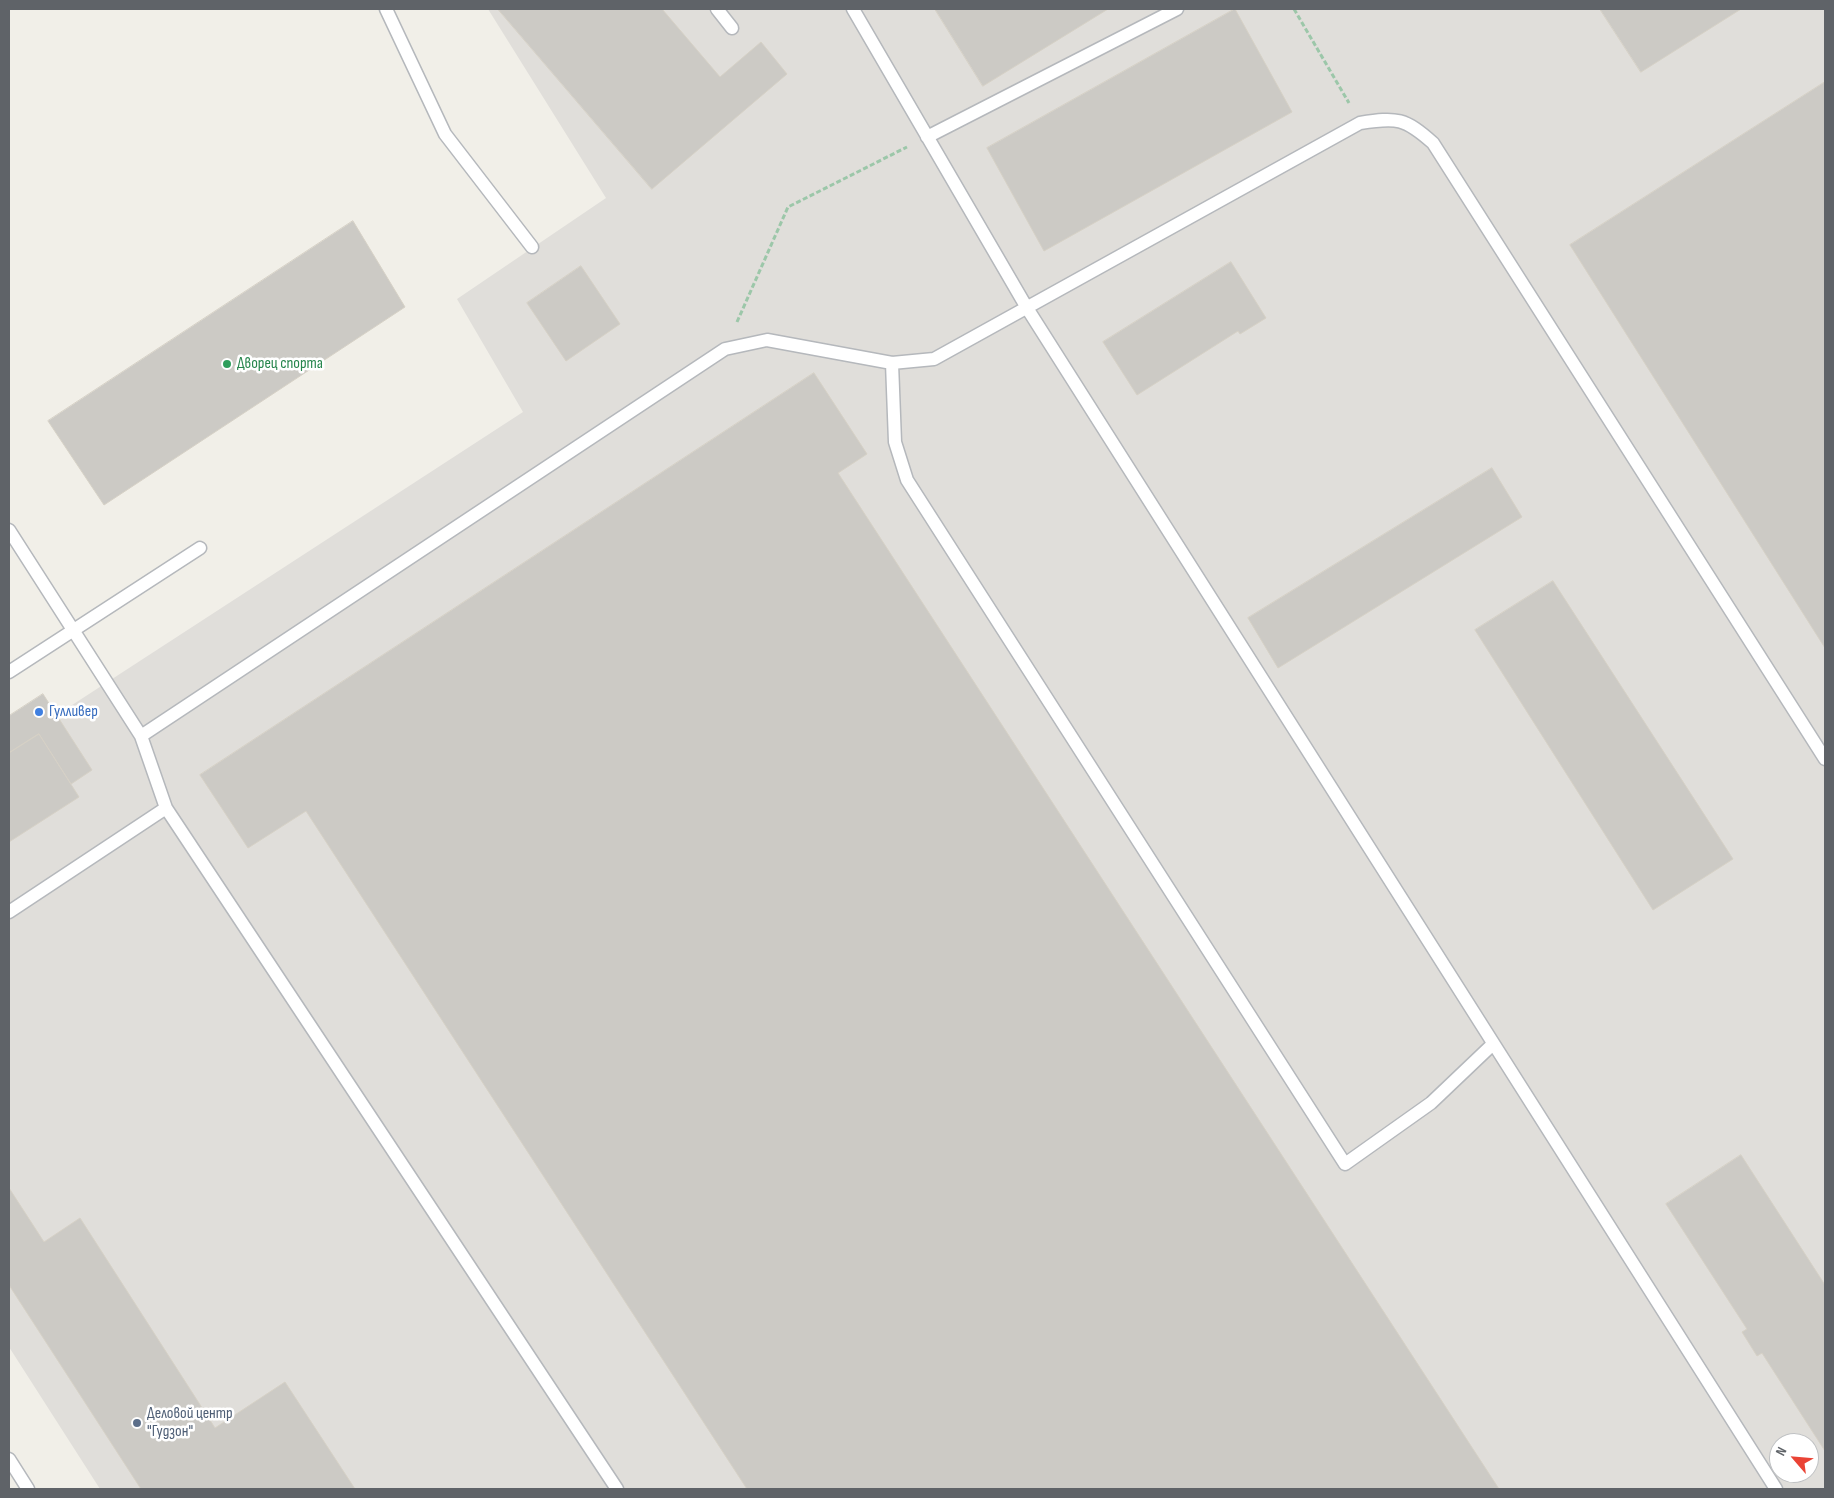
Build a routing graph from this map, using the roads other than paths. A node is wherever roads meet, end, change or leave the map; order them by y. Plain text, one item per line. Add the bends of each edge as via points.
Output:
1 (386, 9) edge
2 (717, 9) edge
3 (853, 9) edge
4 (1177, 9) edge
5 (732, 28) dead end
6 (927, 137) junction
7 (532, 247) dead end
8 (1027, 308) junction
9 (892, 363) junction
10 (9, 530) edge
11 (200, 548) dead end
12 (73, 630) junction
13 (9, 672) edge
14 (141, 736) junction
15 (1825, 759) edge
16 (166, 808) junction
17 (9, 912) edge
18 (1493, 1044) junction
19 (9, 1459) edge
20 (28, 1489) edge
21 (618, 1489) edge
22 (1776, 1489) edge

1 - 7 lane via 445,134
2 - 5 lane
3 - 6 lane
4 - 6 lane
6 - 8 lane
8 - 9 lane via 934,359
8 - 15 lane via 1360,122 1389,118 1414,126 1433,143
8 - 18 lane
9 - 14 lane via 767,340 725,350
9 - 18 lane via 896,442 907,480 1345,1164 1431,1103
10 - 12 lane
11 - 12 lane
12 - 13 lane
12 - 14 lane
14 - 16 lane
16 - 17 lane
16 - 21 lane
18 - 22 lane
19 - 20 lane

